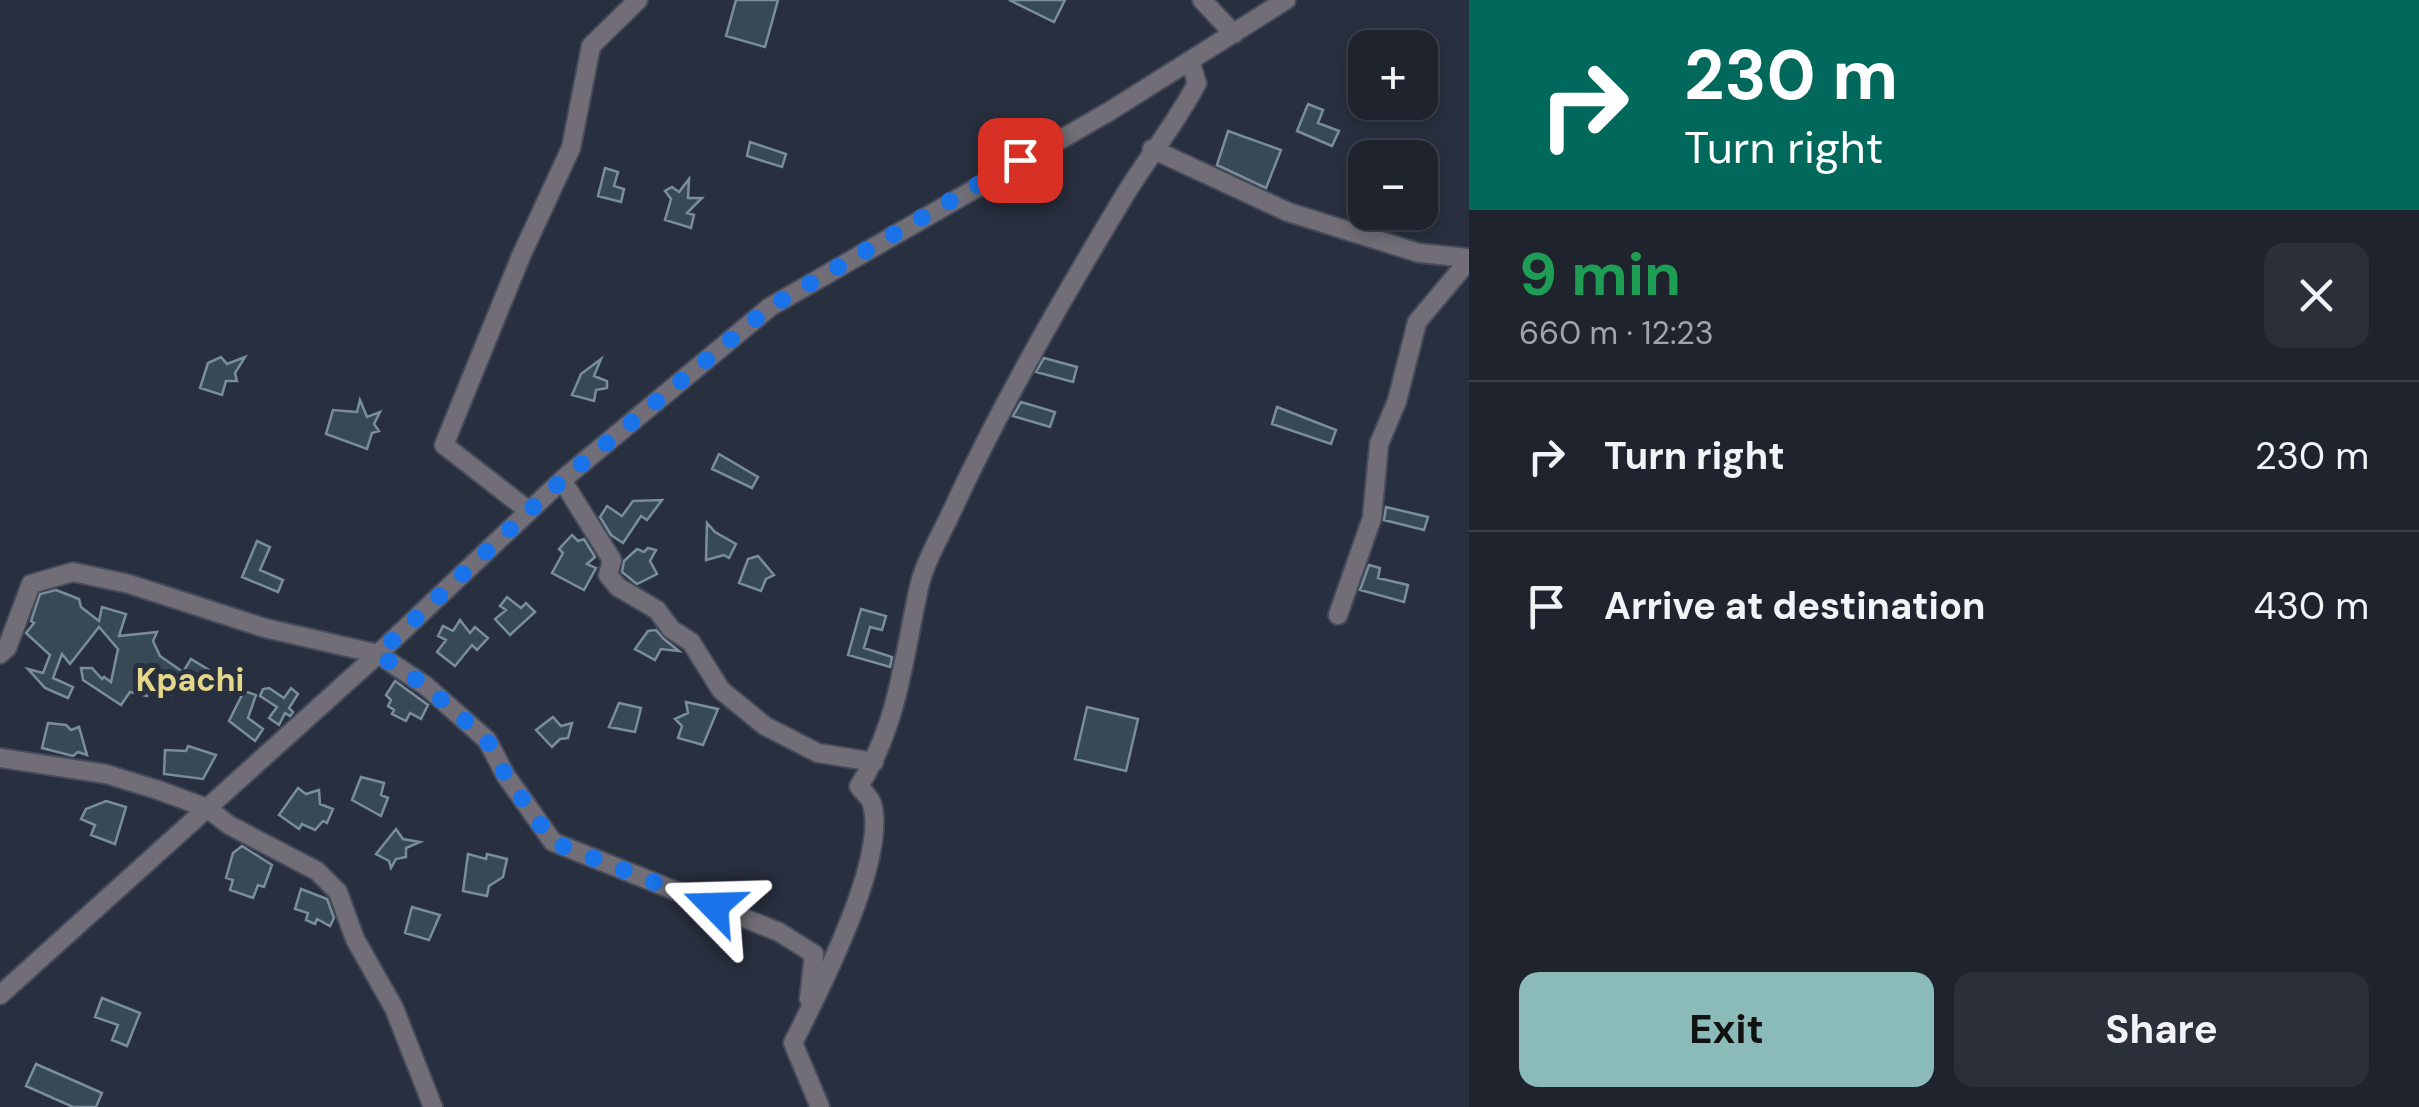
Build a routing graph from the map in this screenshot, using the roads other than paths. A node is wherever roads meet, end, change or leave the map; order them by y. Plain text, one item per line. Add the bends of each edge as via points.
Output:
1 (638, 0) edge
2 (1202, 0) edge
3 (1286, 0) edge
4 (1234, 34) junction
5 (1190, 61) junction
6 (1152, 150) junction
7 (1469, 259) edge
8 (562, 480) junction
9 (529, 511) junction
10 (1338, 615) dead end
11 (0, 654) edge
12 (378, 654) junction
13 (0, 758) edge
14 (874, 762) junction
15 (207, 808) junction
16 (0, 995) edge
17 (807, 1016) junction
18 (433, 1107) edge
19 (820, 1107) edge

1 - 9 street via 591,46 571,148 444,445
2 - 4 street
3 - 4 street
4 - 5 street
5 - 6 street via 1197,83 1178,121
5 - 8 street via 770,307
6 - 7 street via 1288,212 1419,253
6 - 14 street via 1042,332 921,578 901,686
7 - 10 street via 1417,322 1379,444 1372,518
8 - 9 street
8 - 14 street via 612,560 608,575 691,642 721,690 766,726 818,753
9 - 12 street
11 - 12 street via 31,584 73,572
12 - 15 street
12 - 17 street via 487,740 553,842 779,932 814,954
13 - 15 street via 106,774
14 - 17 street via 859,786 872,804 871,843 857,898 847,935
15 - 16 street
15 - 18 street via 317,871 338,892
17 - 19 street via 793,1043

